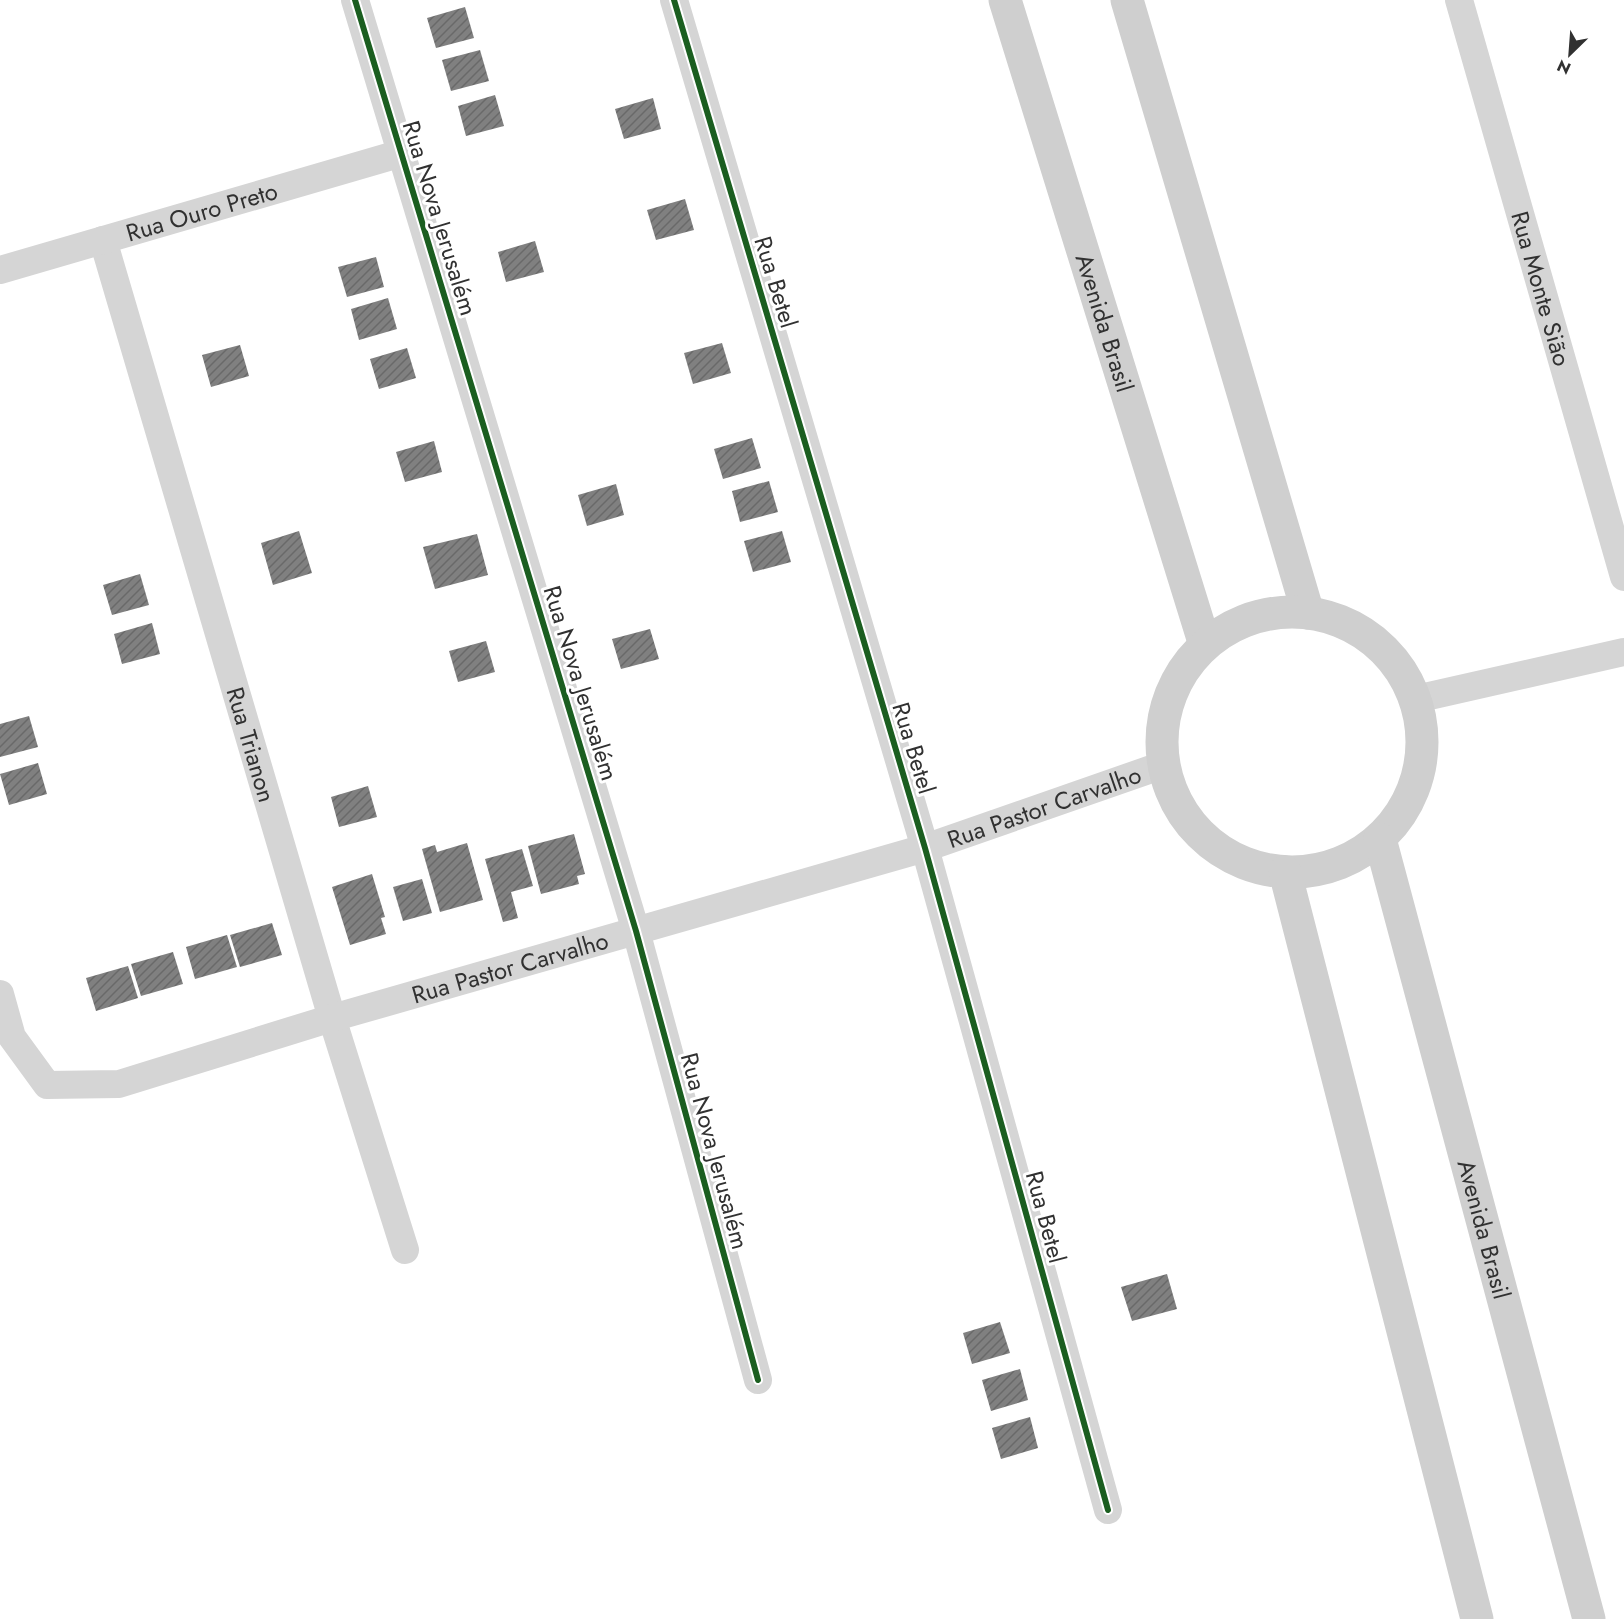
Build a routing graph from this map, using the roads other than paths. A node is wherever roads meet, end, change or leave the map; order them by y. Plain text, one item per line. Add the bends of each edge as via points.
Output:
1 (355, 0) edge
2 (674, 0) edge
3 (1005, 0) edge
4 (1127, 0) edge
5 (1459, 0) edge
6 (402, 153) junction
7 (103, 240) junction
8 (0, 270) edge
9 (1624, 577) edge
10 (1308, 613) junction
11 (1205, 645) junction
12 (1624, 652) edge
13 (1416, 699) junction
14 (1162, 765) junction
15 (1380, 839) junction
16 (925, 848) junction
17 (1286, 872) junction
18 (636, 931) junction
19 (0, 994) edge
20 (332, 1018) junction
21 (405, 1250) dead end
22 (758, 1380) dead end
23 (1108, 1510) dead end
24 (1477, 1619) edge
25 (1589, 1619) edge

1 - 6 street, Rua Nova Jerusalém
2 - 16 street, Rua Betel
3 - 11 main road, Avenida Brasil
4 - 10 main road
5 - 9 street, Rua Monte Sião
6 - 7 street, Rua Ouro Preto
6 - 18 street, Rua Nova Jerusalém
7 - 8 street, Rua Ouro Preto
7 - 20 street, Rua Trianon
10 - 11 main road via 1271,613 1236,625
10 - 13 main road via 1343,622 1374,640 1399,667
11 - 14 main road via 1182,673 1167,705
12 - 13 street
13 - 15 main road via 1423,736 1419,775 1404,810
14 - 16 street, Rua Pastor Carvalho
14 - 17 main road via 1183,813 1211,844 1246,864
15 - 17 main road via 1352,858 1319,870
15 - 25 main road, Avenida Brasil
16 - 18 street, Rua Pastor Carvalho
16 - 23 street, Rua Betel
17 - 24 main road
18 - 20 street, Rua Pastor Carvalho
18 - 22 street, Rua Nova Jerusalém
19 - 20 street, Rua Pastor Carvalho via 12,1037 46,1085 119,1083
20 - 21 street, Rua Trianon

